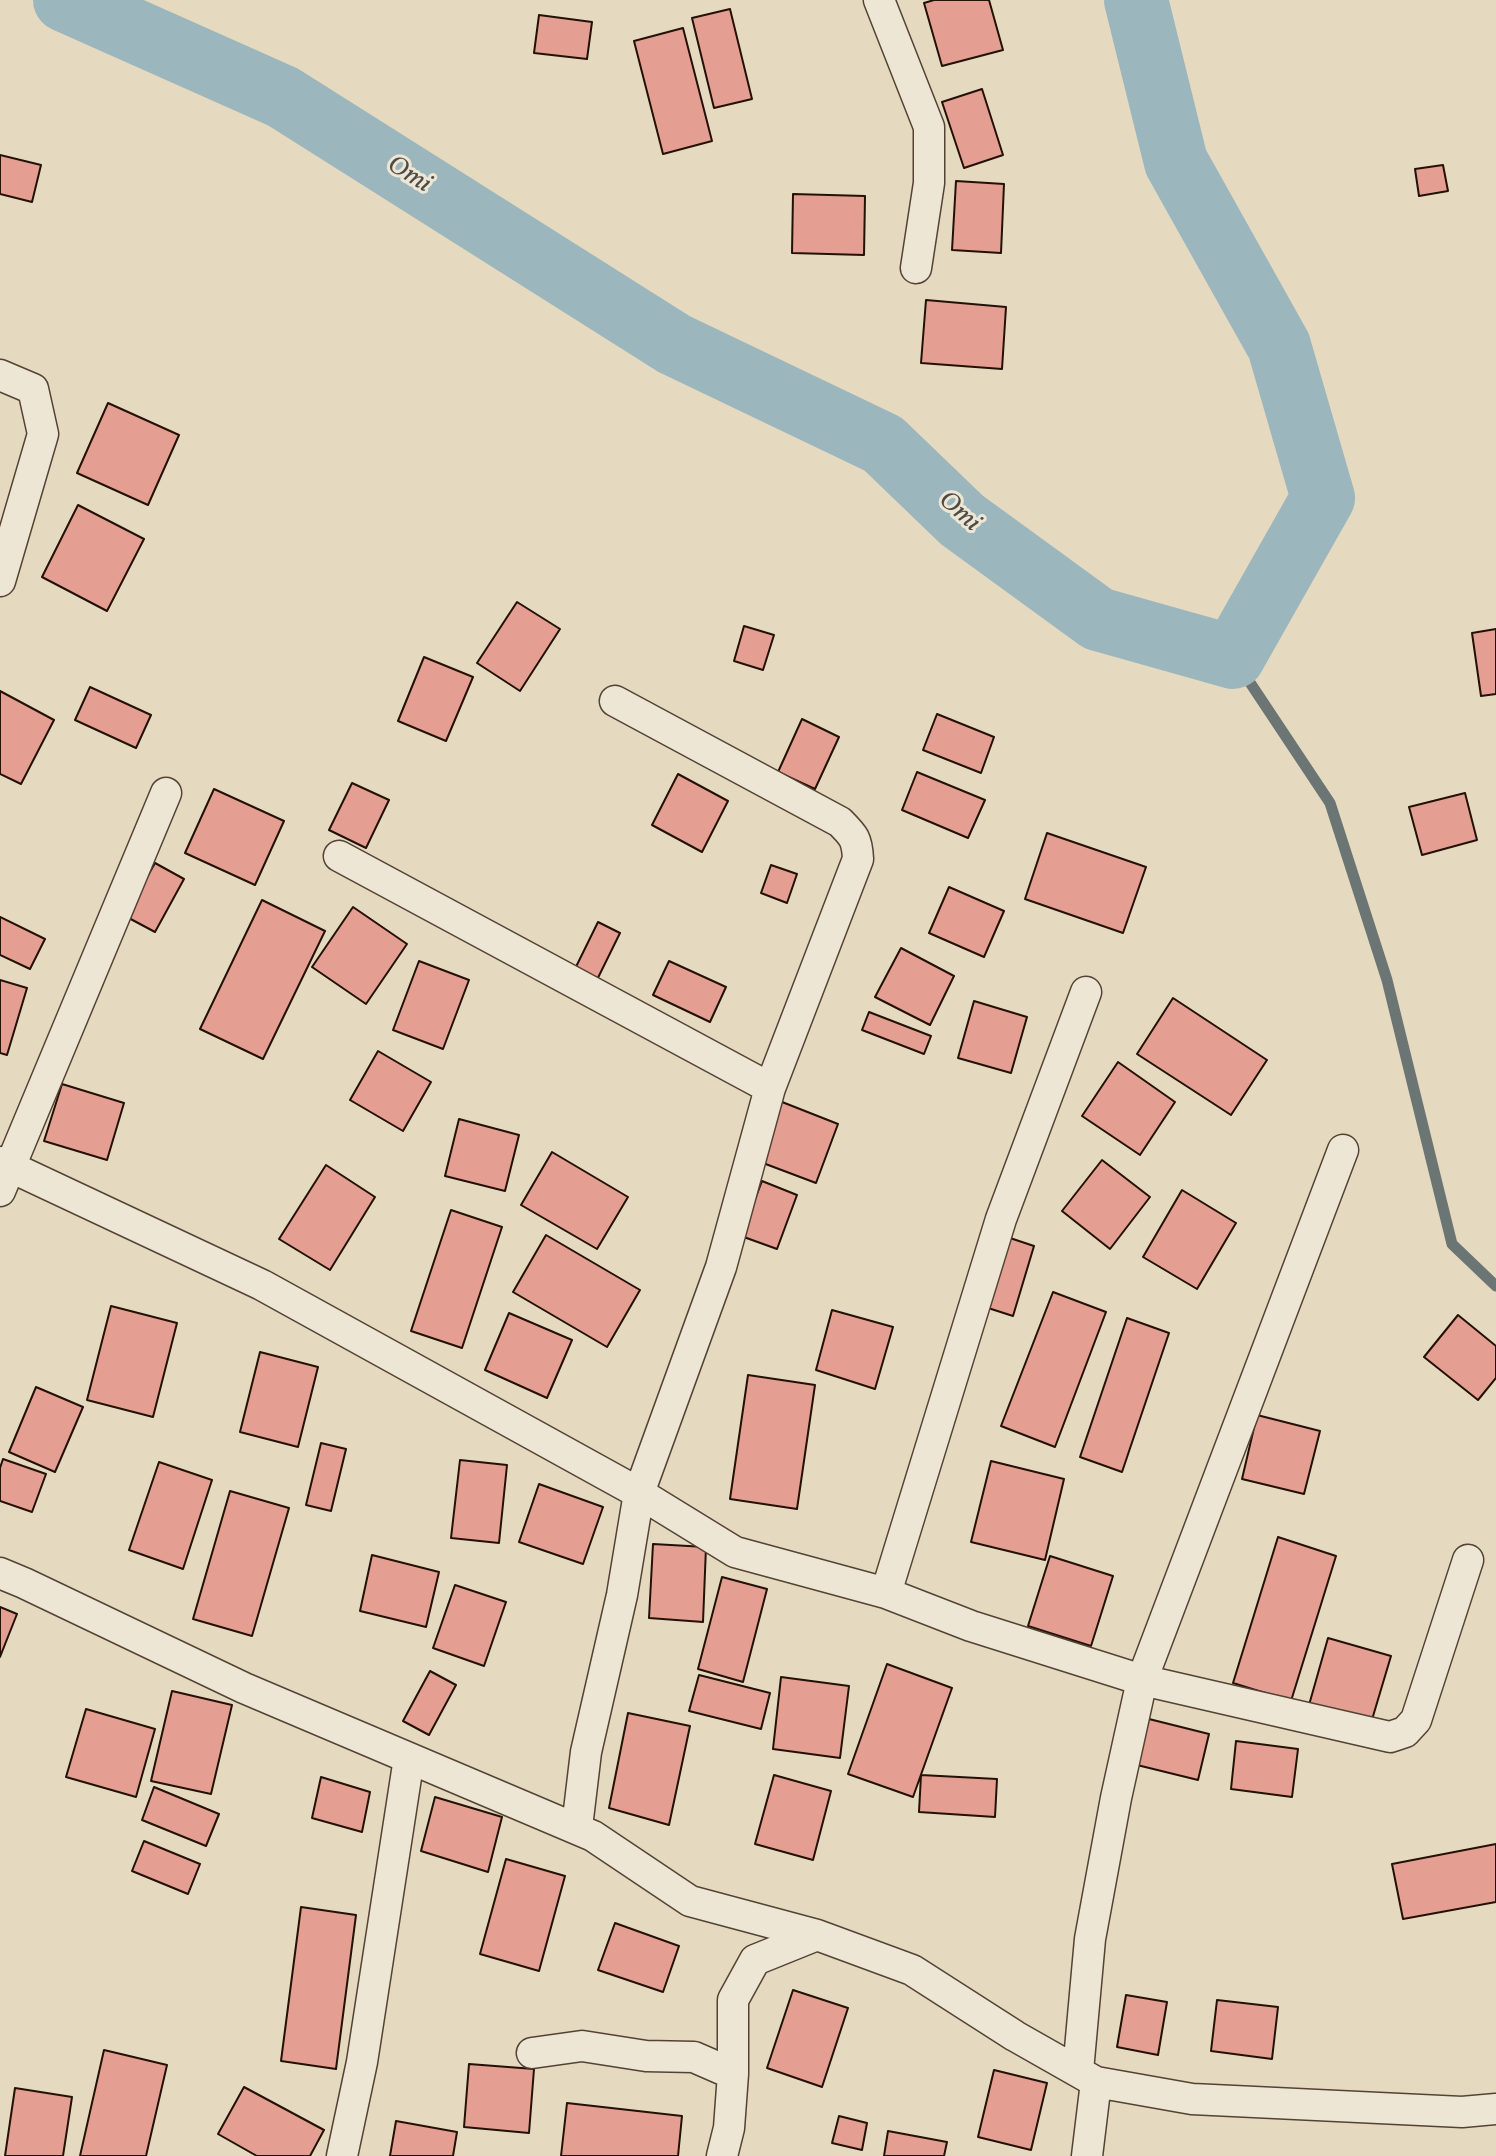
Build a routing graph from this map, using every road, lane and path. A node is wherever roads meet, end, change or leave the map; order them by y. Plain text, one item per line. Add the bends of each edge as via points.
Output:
1 (879, 0) edge
2 (916, 268) dead end
3 (0, 375) edge
4 (0, 581) edge
5 (615, 701) dead end
6 (166, 793) dead end
7 (339, 856) dead end
8 (1086, 992) dead end
9 (770, 1088) junction
10 (1343, 1150) dead end
11 (3, 1172) edge
12 (639, 1493) junction
13 (1468, 1560) dead end
14 (0, 1573) edge
15 (886, 1593) junction
16 (1142, 1680) junction
17 (409, 1758) junction
18 (577, 1827) junction
19 (817, 1935) junction
20 (532, 2053) dead end
21 (733, 2074) junction
22 (1087, 2076) junction
23 (1496, 2109) edge
24 (342, 2156) edge
25 (722, 2156) edge
26 (1087, 2156) edge

1 - 2 street via 929,127 929,183
3 - 4 street via 33,389 43,434
5 - 9 street via 840,822 854,835 858,859
6 - 11 street
7 - 9 street
8 - 15 street via 1001,1219
9 - 12 street via 721,1267
10 - 16 street
11 - 12 street via 262,1285
12 - 15 street via 735,1552
12 - 18 street via 586,1752
13 - 16 street via 1416,1720 1405,1732 1390,1737
14 - 17 street via 244,1688
15 - 16 street
16 - 22 street via 1090,1939
17 - 18 street
17 - 24 street via 362,2062
18 - 19 street via 690,1901
19 - 21 street via 755,1960 733,2000
19 - 22 street via 912,1970
20 - 21 street via 582,2046 694,2057
21 - 25 street
22 - 23 street via 1192,2099 1462,2112
22 - 26 street

